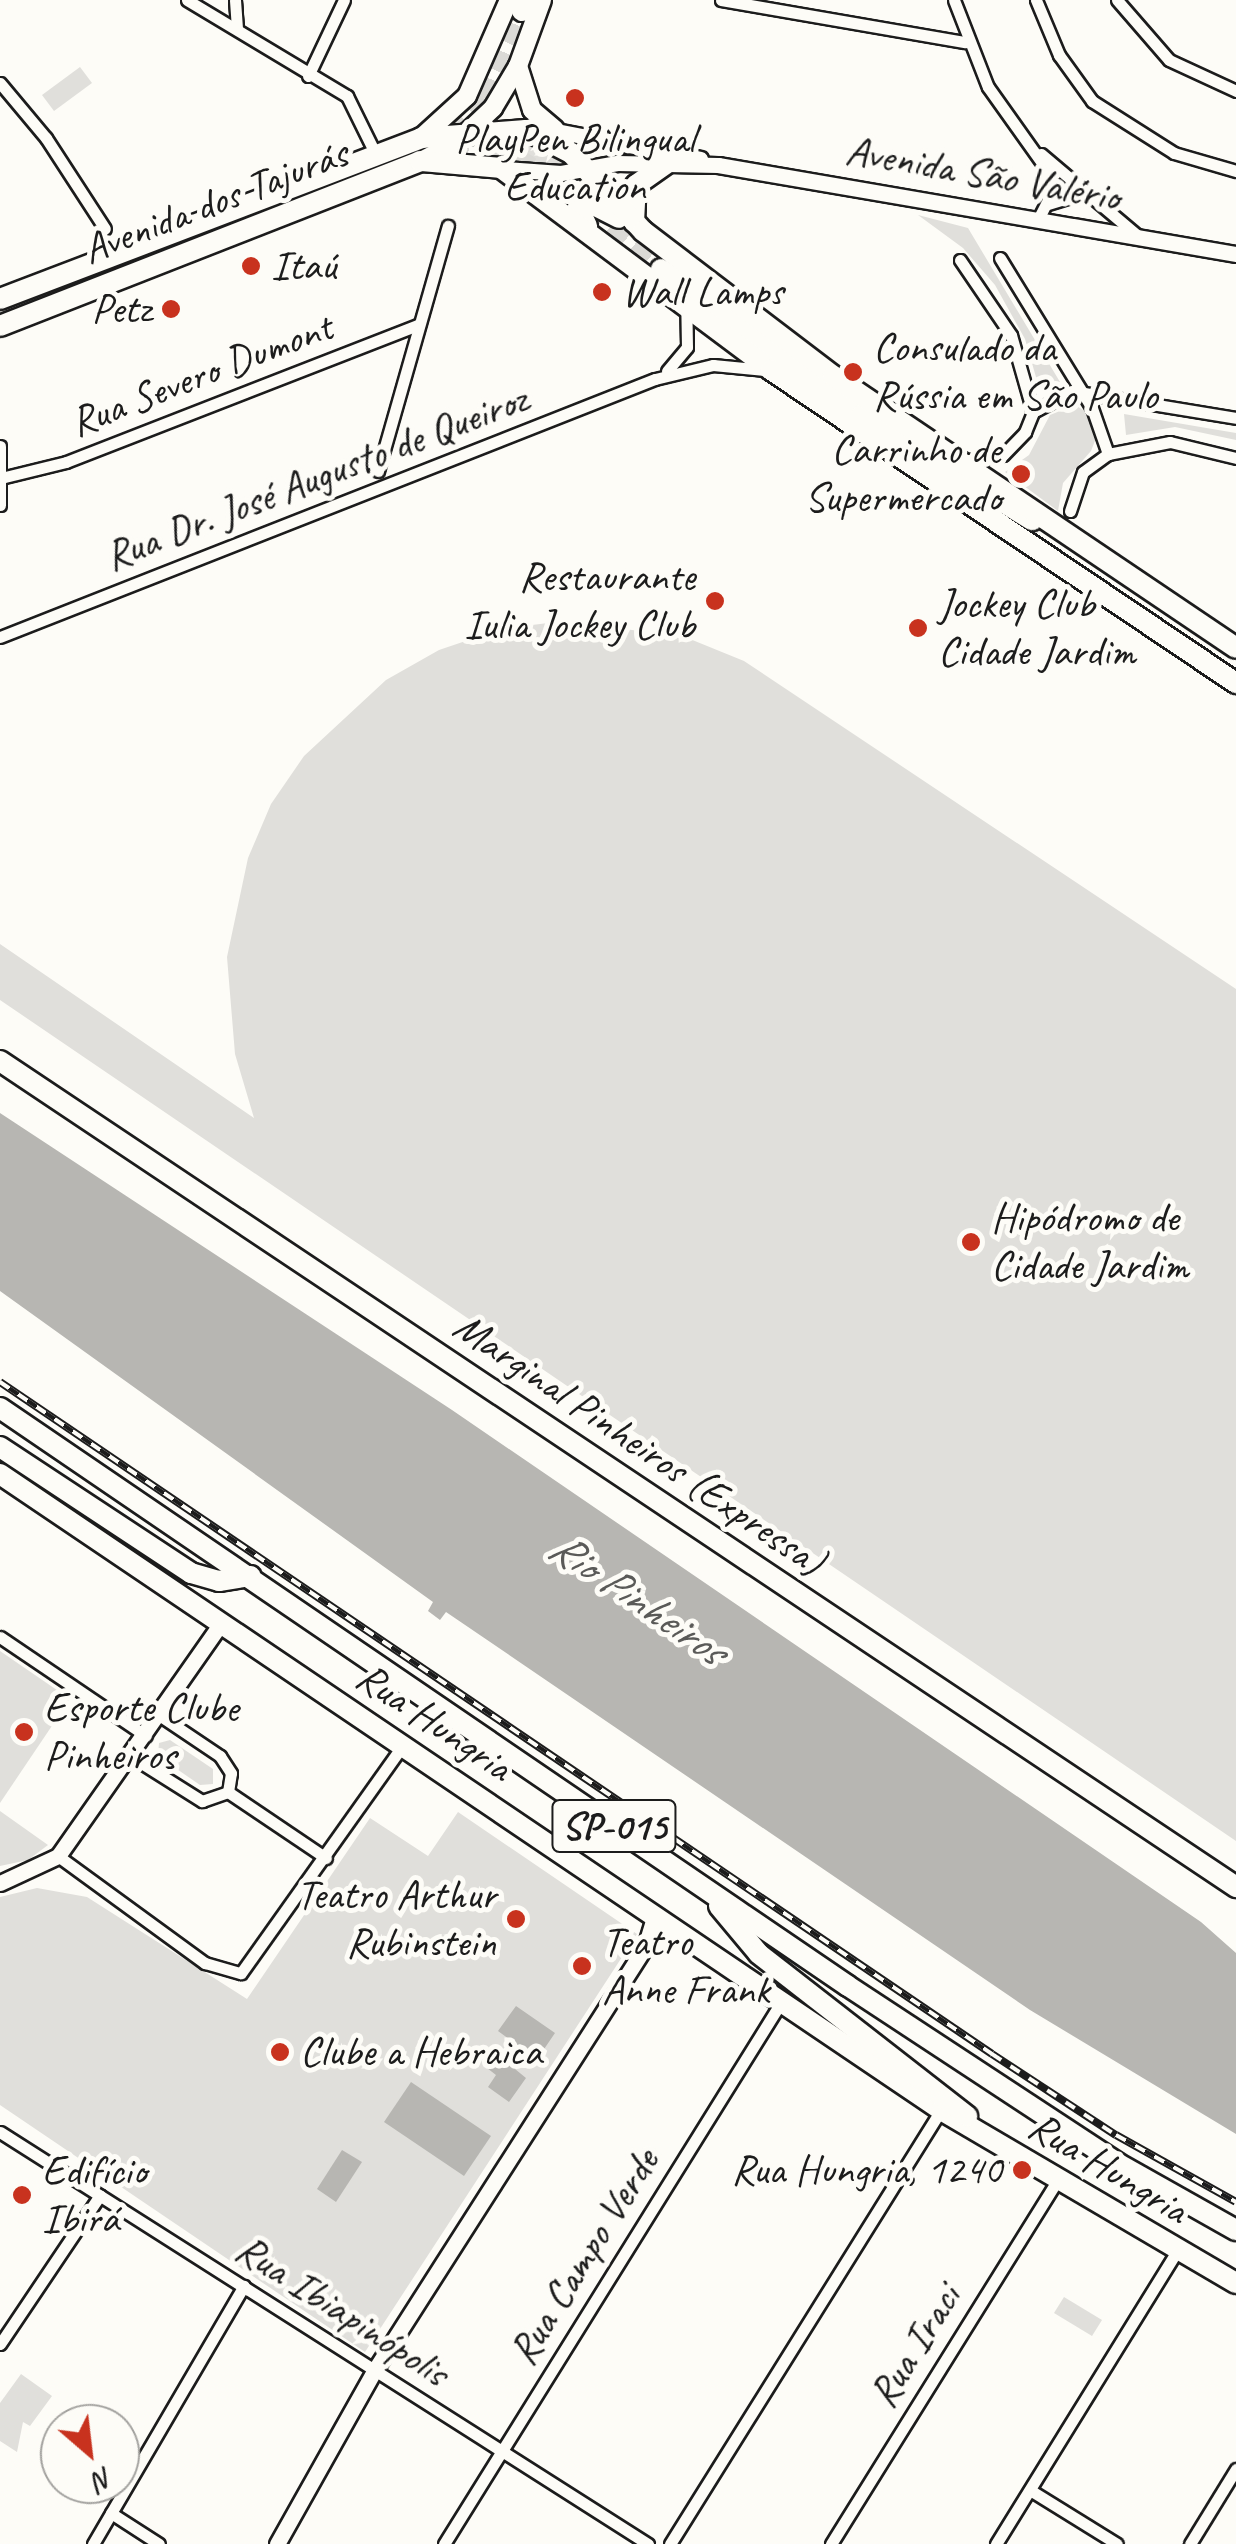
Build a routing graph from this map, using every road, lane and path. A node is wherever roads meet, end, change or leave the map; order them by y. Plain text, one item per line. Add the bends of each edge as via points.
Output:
1 (187, 0) edge
2 (215, 0) edge
3 (234, 0) edge
4 (344, 0) edge
5 (542, 0) edge
6 (721, 0) edge
7 (954, 0) edge
8 (1036, 0) edge
9 (1117, 0) edge
10 (519, 4) edge
11 (792, 6) edge
12 (211, 14) junction
13 (237, 29) junction
14 (965, 42) junction
15 (518, 66) junction
16 (308, 76) junction
17 (0, 83) edge
18 (473, 85) junction
19 (1236, 91) edge
20 (499, 99) junction
21 (555, 129) junction
22 (526, 130) junction
23 (421, 138) junction
24 (462, 138) junction
25 (1034, 148) junction
26 (376, 154) junction
27 (420, 162) junction
28 (668, 163) junction
29 (718, 165) junction
30 (501, 168) junction
31 (589, 169) junction
32 (1236, 171) edge
33 (1088, 192) junction
34 (1044, 210) junction
35 (448, 226) dead end
36 (638, 226) junction
37 (104, 228) dead end
38 (590, 230) junction
39 (1139, 237) junction
40 (1236, 254) edge
41 (1000, 258) dead end
42 (960, 260) dead end
43 (661, 269) tunnel mouth
44 (0, 298) edge
45 (686, 307) junction
46 (418, 325) junction
47 (0, 326) edge
48 (771, 370) junction
49 (656, 379) junction
50 (1081, 392) junction
51 (1033, 412) junction
52 (1236, 418) edge
53 (0, 446) edge
54 (1108, 454) junction
55 (1236, 458) edge
56 (962, 461) junction
57 (378, 471) dead end
58 (5, 477) junction
59 (985, 496) junction
60 (0, 506) edge
61 (1070, 510) dead end
62 (1041, 554) junction
63 (1101, 554) junction
64 (0, 637) edge
65 (1236, 648) edge
66 (1236, 684) edge
67 (0, 1061) edge
68 (0, 1408) edge
69 (0, 1447) edge
70 (0, 1474) edge
71 (251, 1576) junction
72 (220, 1625) junction
73 (0, 1637) edge
74 (159, 1715) junction
75 (146, 1736) junction
76 (403, 1745) junction
77 (132, 1756) junction
78 (228, 1792) junction
79 (58, 1856) junction
80 (326, 1858) junction
81 (0, 1883) edge
82 (1236, 1887) edge
83 (706, 1889) junction
84 (654, 1918) junction
85 (674, 1932) junction
86 (645, 1947) junction
87 (780, 2004) junction
88 (940, 2110) junction
89 (0, 2132) edge
90 (984, 2138) junction
91 (1056, 2182) junction
92 (100, 2195) junction
93 (1236, 2230) edge
94 (1176, 2253) junction
95 (1236, 2283) edge
96 (244, 2286) junction
97 (0, 2344) edge
98 (374, 2371) junction
99 (502, 2451) junction
100 (1236, 2468) edge
101 (1030, 2490) junction
102 (111, 2513) junction
103 (92, 2544) edge
104 (159, 2544) edge
105 (277, 2544) edge
106 (444, 2544) edge
107 (648, 2544) edge
108 (670, 2544) edge
109 (830, 2544) edge
110 (996, 2544) edge
111 (1116, 2544) edge
112 (1190, 2544) edge

1 - 12 street
2 - 12 street
3 - 13 street
4 - 16 street
5 - 15 main road
6 - 11 street
7 - 14 street
8 - 32 street via 1058,55 1092,100 1174,153
9 - 19 street via 1169,60
10 - 18 main road
11 - 14 street
12 - 13 street
13 - 16 street
14 - 25 street via 988,87
15 - 20 main road
15 - 21 main road via 532,110
16 - 26 street via 347,96
17 - 37 street via 46,138
18 - 20 main road via 481,100
18 - 23 main road via 448,120
20 - 24 main road
21 - 22 street, Avenida São Valério
21 - 29 street, Avenida São Valério
22 - 24 highway, Avenida dos Tajurás
22 - 31 highway
23 - 24 highway, Avenida dos Tajurás
23 - 26 highway, Avenida dos Tajurás
24 - 27 main road, Avenida dos Tajurás
25 - 33 street
25 - 34 street via 1050,180
26 - 44 highway, Avenida dos Tajurás
27 - 30 highway
27 - 47 highway, Avenida dos Tajurás
28 - 29 street, Avenida São Valério
28 - 31 street, Avenida São Valério
28 - 36 highway via 636,184
29 - 34 street, Avenida São Valério
30 - 31 street, Avenida São Valério
30 - 38 highway
31 - 36 highway
33 - 34 street
33 - 39 street
34 - 39 street, Avenida São Valério
35 - 46 street
36 - 38 highway via 592,200 578,207
36 - 56 highway via 833,376
38 - 45 highway
39 - 40 street, Avenida São Valério
41 - 50 street
42 - 51 street via 1011,334
43 - 59 highway
45 - 48 highway
45 - 49 street via 685,354
46 - 57 street
46 - 58 street, Rua Severo Dumont via 66,462
48 - 49 street, Rua Dr. José Augusto de Queiroz via 713,364
48 - 62 highway
49 - 64 street, Rua Dr. José Augusto de Queiroz
50 - 51 street via 1062,394
50 - 52 street
50 - 54 street
51 - 56 street via 1025,432 1002,455
53 - 58 street
54 - 55 street via 1170,442
54 - 61 street via 1083,472
56 - 63 highway
58 - 60 street
59 - 62 highway
59 - 63 highway
62 - 66 highway
63 - 65 highway
67 - 82 highway, Marginal Pinheiros (Expressa)
68 - 71 highway, SP-015
69 - 71 highway via 191,1574 219,1581
70 - 72 highway, Rua Hungria
71 - 83 highway, SP-015
72 - 74 street
72 - 76 highway, Rua Hungria
73 - 75 street
74 - 75 street
74 - 78 street via 220,1756 231,1773
75 - 77 street
76 - 80 street
76 - 84 highway, Rua Hungria
77 - 78 street via 202,1801
77 - 79 street
78 - 80 street
79 - 80 street via 205,1963 234,1974 250,1967
79 - 81 street
83 - 90 highway via 759,1954 961,2109
83 - 93 highway, SP-015 via 1117,2163
84 - 85 highway, Rua Hungria
84 - 86 street
85 - 86 street
85 - 87 highway, Rua Hungria
86 - 98 street
87 - 88 highway, Rua Hungria
87 - 99 street, Rua Campo Verde
88 - 90 highway, Rua Hungria
88 - 108 street
89 - 92 street, Rua Ibiapinópolis
90 - 91 highway, Rua Hungria
91 - 94 highway, Rua Hungria
91 - 109 street, Rua Iraci
92 - 96 street, Rua Ibiapinópolis
92 - 97 street
94 - 95 highway, Rua Hungria
94 - 101 street
96 - 98 street, Rua Ibiapinópolis
96 - 102 street
98 - 99 street, Rua Ibiapinópolis
98 - 105 street
99 - 106 street, Rua Campo Verde
99 - 107 street, Rua Ibiapinópolis
100 - 112 street
101 - 110 street
101 - 111 street
102 - 103 street
102 - 104 street

